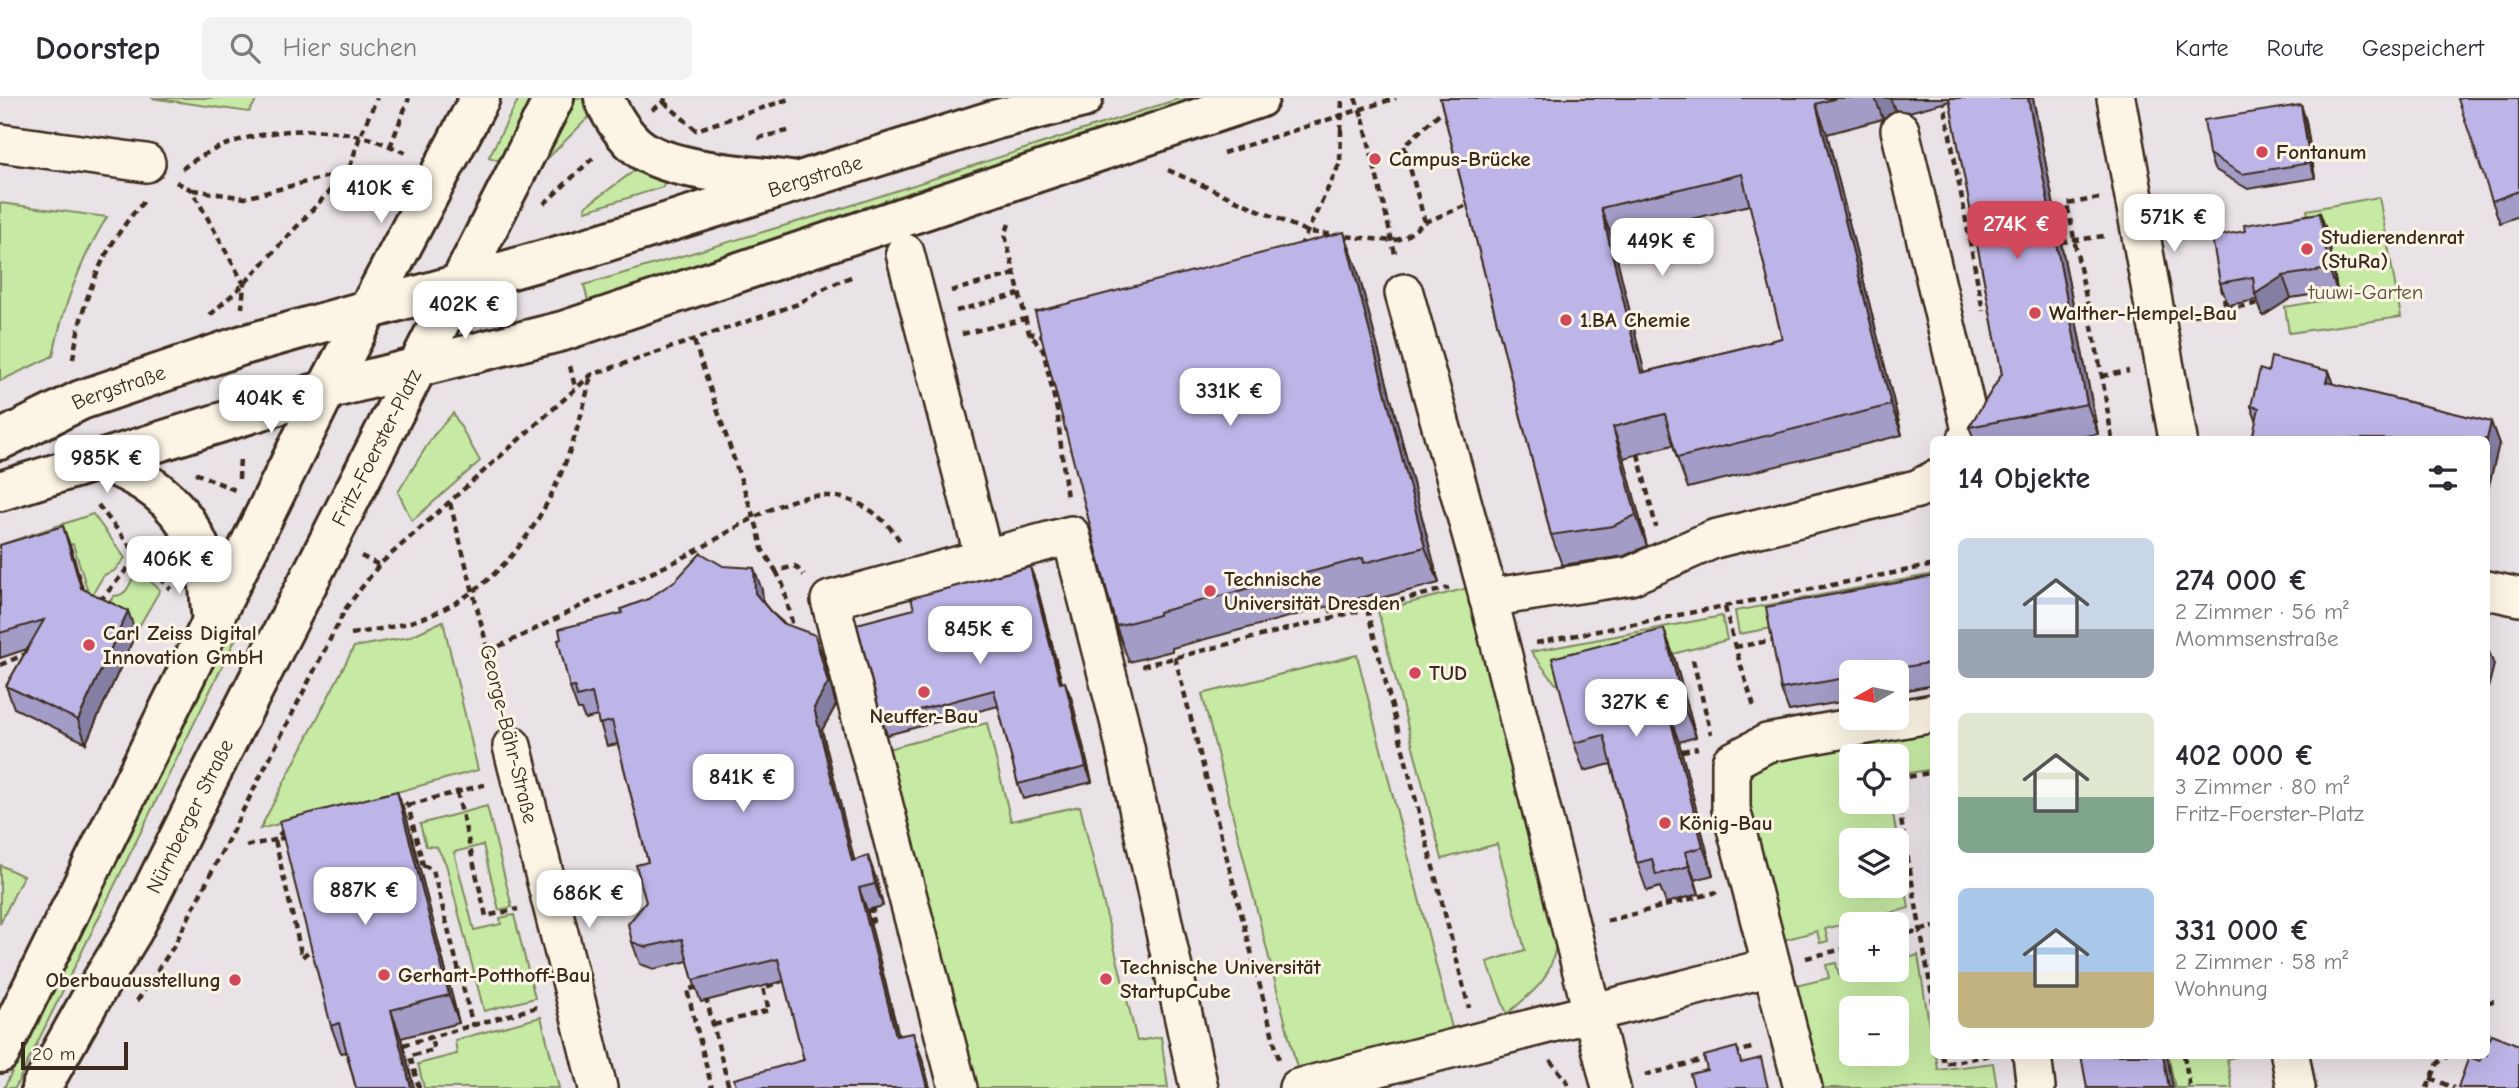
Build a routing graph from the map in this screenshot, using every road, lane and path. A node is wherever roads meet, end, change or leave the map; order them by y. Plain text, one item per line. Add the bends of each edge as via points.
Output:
1 (377, 98) edge
2 (409, 98) edge
3 (480, 98) edge
4 (554, 98) edge
5 (604, 98) edge
6 (792, 98) edge
7 (1083, 98) edge
8 (1259, 98) edge
9 (1342, 98) edge
10 (1355, 98) edge
11 (1395, 98) edge
12 (1943, 98) edge
13 (2116, 98) edge
14 (664, 99) edge
15 (1448, 106) edge
16 (1338, 117) dead end
17 (1900, 130) dead end
18 (360, 136) junction
19 (0, 143) edge
20 (349, 170) junction
21 (1168, 170) dead end
22 (161, 177) junction
23 (799, 183) junction
24 (192, 190) junction
25 (2133, 191) junction
26 (1471, 204) edge
27 (1972, 211) edge
28 (1964, 213) junction
29 (1424, 222) junction
30 (1973, 222) edge
31 (1009, 224) dead end
32 (1307, 232) junction
33 (1968, 235) junction
34 (2083, 240) dead end
35 (1392, 241) junction
36 (2061, 242) dead end
37 (2073, 242) junction
38 (1310, 243) edge
39 (905, 253) dead end
40 (1296, 255) edge
41 (863, 272) dead end
42 (1015, 274) junction
43 (2220, 274) edge
44 (244, 284) junction
45 (462, 284) junction
46 (1019, 293) junction
47 (1404, 293) joint
48 (2261, 303) edge
49 (242, 306) dead end
50 (932, 306) junction
51 (370, 308) junction
52 (1984, 314) edge
53 (1026, 318) junction
54 (1029, 333) junction
55 (1056, 339) edge
56 (694, 341) junction
57 (927, 342) junction
58 (73, 359) dead end
59 (570, 368) dead end
60 (415, 369) junction
61 (591, 374) junction
62 (575, 387) junction
63 (326, 390) junction
64 (1968, 436) edge
65 (2112, 436) edge
66 (2177, 436) edge
67 (0, 440) edge
68 (240, 444) dead end
69 (1637, 454) edge
70 (97, 460) junction
71 (1930, 482) edge
72 (0, 491) edge
73 (254, 499) junction
74 (450, 503) junction
75 (98, 505) dead end
76 (754, 519) junction
77 (1656, 527) dead end
78 (1071, 535) junction
79 (330, 539) joint
80 (138, 556) junction
81 (984, 558) junction
82 (1930, 566) edge
83 (776, 571) junction
84 (911, 578) junction
85 (1448, 588) dead end
86 (473, 590) junction
87 (2490, 591) edge
88 (175, 592) dead end
89 (1400, 593) edge
90 (1382, 597) edge
91 (2519, 597) edge
92 (1488, 598) junction
93 (830, 600) junction
94 (1402, 600) junction
95 (1384, 605) junction
96 (1330, 606) edge
97 (1725, 607) junction
98 (94, 608) edge
99 (1367, 609) junction
100 (1333, 618) junction
101 (1269, 622) edge
102 (792, 623) junction
103 (212, 624) junction
104 (783, 625) edge
105 (1272, 633) junction
106 (351, 635) dead end
107 (1208, 638) edge
108 (1776, 640) edge
109 (1550, 641) dead end
110 (797, 642) edge
111 (1735, 647) junction
112 (1210, 648) junction
113 (35, 650) edge
114 (488, 650) junction
115 (1168, 652) dead end
116 (1170, 659) dead end
117 (1693, 660) dead end
118 (0, 665) edge
119 (1930, 714) edge
120 (1692, 738) dead end
121 (1712, 743) dead end
122 (1766, 743) junction
123 (1682, 751) edge
124 (516, 761) junction
125 (1930, 773) edge
126 (1909, 777) edge
127 (457, 792) junction
128 (394, 795) edge
129 (408, 805) junction
130 (395, 809) edge
131 (1900, 814) edge
132 (289, 823) edge
133 (293, 836) edge
134 (275, 840) junction
135 (246, 846) dead end
136 (1681, 899) edge
137 (520, 909) dead end
138 (870, 911) edge
139 (870, 922) edge
140 (1930, 928) edge
141 (1573, 930) junction
142 (1920, 930) junction
143 (1909, 933) edge
144 (314, 947) edge
145 (1839, 950) edge
146 (1771, 967) junction
147 (786, 979) edge
148 (1930, 985) edge
149 (697, 987) edge
150 (709, 990) edge
151 (575, 996) junction
152 (2496, 1001) dead end
153 (2490, 1002) edge
154 (129, 1010) dead end
155 (1593, 1013) junction
156 (714, 1025) junction
157 (473, 1026) junction
158 (431, 1038) junction
159 (1477, 1043) junction
160 (402, 1045) edge
161 (0, 1053) edge
162 (1720, 1055) edge
163 (1943, 1059) edge
164 (1970, 1059) edge
165 (2032, 1059) edge
166 (2185, 1059) edge
167 (2291, 1059) edge
168 (2444, 1059) edge
169 (1551, 1063) dead end
170 (1288, 1074) edge
171 (2430, 1078) junction
172 (1611, 1086) edge
173 (41, 1088) edge
174 (418, 1088) edge
175 (598, 1088) edge
176 (712, 1088) edge
177 (729, 1088) edge
178 (958, 1088) edge
179 (1199, 1088) edge
180 (1569, 1088) edge
181 (1803, 1088) edge
182 (2036, 1088) edge
183 (2190, 1088) edge
184 (2296, 1088) edge
185 (2427, 1088) edge
186 (2454, 1088) edge

1 - 18 path
2 - 18 path via 390,146
3 - 51 main road
4 - 45 main road, Fritz-Foerster-Platz
5 - 23 main road via 623,130 642,150 667,162
6 - 14 path via 696,130
7 - 23 main road, Bergstraße via 994,120
8 - 60 main road via 563,331
9 - 32 path, bridge via 1340,163
10 - 35 path, bridge
11 - 16 path
12 - 28 path
13 - 25 street
15 - 29 path via 1404,146
17 - 64 street
18 - 20 path
18 - 22 path via 267,134 238,140
19 - 22 street
20 - 24 path via 245,198
20 - 44 path
21 - 32 path
22 - 24 path
22 - 58 path via 98,267
23 - 45 main road, Bergstraße
24 - 44 path
25 - 37 path via 2067,204
25 - 66 street
26 - 29 path
27 - 28 path
28 - 33 path
29 - 35 path via 1404,238
30 - 33 path via 1975,234
31 - 42 path via 1005,235
32 - 35 path
32 - 38 path
32 - 40 path
33 - 52 path
34 - 37 path
35 - 47 path
36 - 37 path
37 - 65 path
39 - 50 street
41 - 56 path via 798,304
42 - 46 path
42 - 50 path
43 - 48 path via 2226,309
44 - 49 path
45 - 51 main road
45 - 60 main road, Fritz-Foerster-Platz
46 - 50 path
46 - 53 path
47 - 92 street
50 - 57 street
51 - 63 main road
51 - 67 main road, Bergstraße via 81,400
53 - 54 path
53 - 57 path
54 - 55 path
54 - 78 path via 1043,350 1057,410
56 - 61 path
56 - 76 path
57 - 81 street
59 - 62 path
60 - 63 main road
60 - 79 main road, Fritz-Foerster-Platz
61 - 62 path
61 - 86 path via 580,424 556,486 509,560
62 - 74 path
63 - 70 main road
63 - 73 main road
68 - 73 path
69 - 77 path
70 - 72 main road
70 - 103 main road via 140,478 189,524 206,562
71 - 92 street via 1714,539 1630,576
73 - 103 main road
74 - 86 path, George-Bähr-Straße
74 - 154 path via 379,565 346,608 174,946
75 - 80 path
76 - 83 path via 762,549
76 - 84 path via 810,496 858,502 885,520 895,533
76 - 114 path
78 - 81 street
78 - 179 street via 1119,720
79 - 173 main road, Nürnberger Straße via 133,930
80 - 88 path
80 - 98 path
81 - 84 street
82 - 97 path
83 - 93 path via 795,566
83 - 102 path
84 - 93 street
85 - 94 path
86 - 106 path via 444,609 409,622
86 - 114 path, George-Bähr-Straße
87 - 91 street
89 - 94 path
90 - 95 path
92 - 141 street
93 - 178 street
94 - 95 path
95 - 99 path
96 - 100 path
97 - 109 path
97 - 111 path
99 - 100 path
99 - 159 path
100 - 105 path
101 - 105 path
102 - 104 path
102 - 110 path
103 - 161 main road
105 - 112 path
107 - 112 path
108 - 111 path
111 - 122 path
112 - 170 path via 1175,657
113 - 118 path
114 - 124 path, George-Bähr-Straße
115 - 116 path
117 - 121 path
119 - 122 street
120 - 123 path via 1694,748
122 - 146 street via 1731,762 1731,809
124 - 127 path
124 - 151 street, George-Bähr-Straße
125 - 126 path
127 - 129 path
127 - 137 path via 486,916
128 - 129 path
129 - 130 path
129 - 157 path via 420,865 433,870
131 - 142 path
132 - 134 path
133 - 134 path
134 - 135 path
134 - 144 path via 302,957
136 - 141 path
138 - 139 path
140 - 142 path
141 - 155 street
142 - 143 path
142 - 148 path
145 - 146 path
146 - 155 street
146 - 181 street
147 - 156 path via 763,988 769,1010
149 - 176 path via 687,990
150 - 156 path via 704,991
151 - 157 path
151 - 175 street, George-Bähr-Straße
152 - 153 path
155 - 159 street
155 - 172 street
156 - 177 path
157 - 158 path
158 - 160 path
158 - 174 path via 434,1050 410,1056
159 - 170 street
162 - 172 path
163 - 164 path via 1944,1064
165 - 182 street
166 - 183 path
167 - 184 street
168 - 171 path
169 - 180 path
171 - 185 path
171 - 186 path

